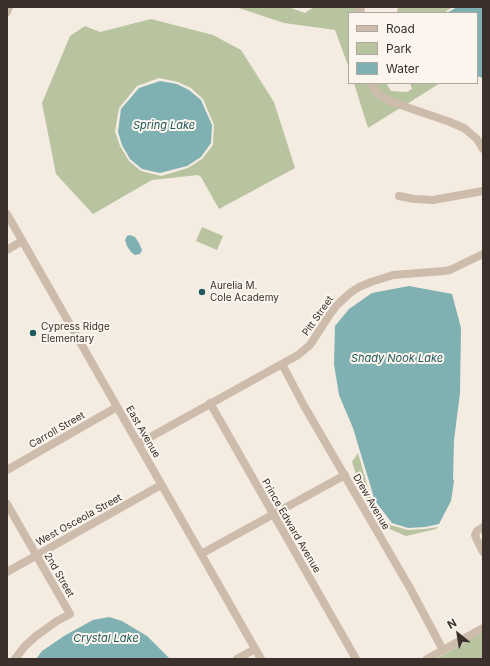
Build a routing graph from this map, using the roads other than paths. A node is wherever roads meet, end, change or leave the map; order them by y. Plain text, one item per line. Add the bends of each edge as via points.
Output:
1 (9, 7) edge
2 (7, 12) edge
3 (372, 84) edge
4 (483, 149) edge
5 (483, 191) edge
6 (399, 196) dead end
7 (7, 214) edge
8 (22, 241) junction
9 (7, 250) edge
10 (482, 258) edge
11 (282, 364) junction
12 (210, 403) junction
13 (117, 407) junction
14 (138, 444) junction
15 (7, 470) edge
16 (345, 475) junction
17 (162, 485) junction
18 (7, 504) edge
19 (273, 515) junction
20 (483, 527) edge
21 (483, 552) edge
22 (201, 554) junction
23 (36, 556) junction
24 (7, 572) edge
25 (483, 628) edge
26 (255, 649) junction
27 (443, 650) junction
28 (15, 659) edge
29 (237, 659) edge
30 (261, 659) edge
31 (356, 659) edge
32 (427, 659) edge

1 - 2 street
3 - 4 street via 377,93 389,101 464,128 477,139
5 - 6 street via 433,200
7 - 8 street, East Avenue
8 - 9 street
8 - 13 street, East Avenue
10 - 11 street, Pitt Street via 450,270 393,275 359,287 337,305 310,345
11 - 12 street, Pitt Street
11 - 16 street, Drew Avenue
12 - 14 street, Pitt Street
12 - 19 street, Prince Edward Avenue
13 - 14 street, East Avenue
13 - 15 street, Carroll Street
14 - 17 street, East Avenue
16 - 19 street
16 - 27 street, Drew Avenue
17 - 22 street, East Avenue
17 - 23 street, West Osceola Street
18 - 23 street, 2nd Street
19 - 22 street
19 - 31 street, Prince Edward Avenue
20 - 21 street via 475,535
22 - 26 street, East Avenue
23 - 24 street, West Osceola Street
23 - 28 street, 2nd Street via 70,614 36,636
25 - 27 street
26 - 29 street
26 - 30 street, East Avenue
27 - 32 street

